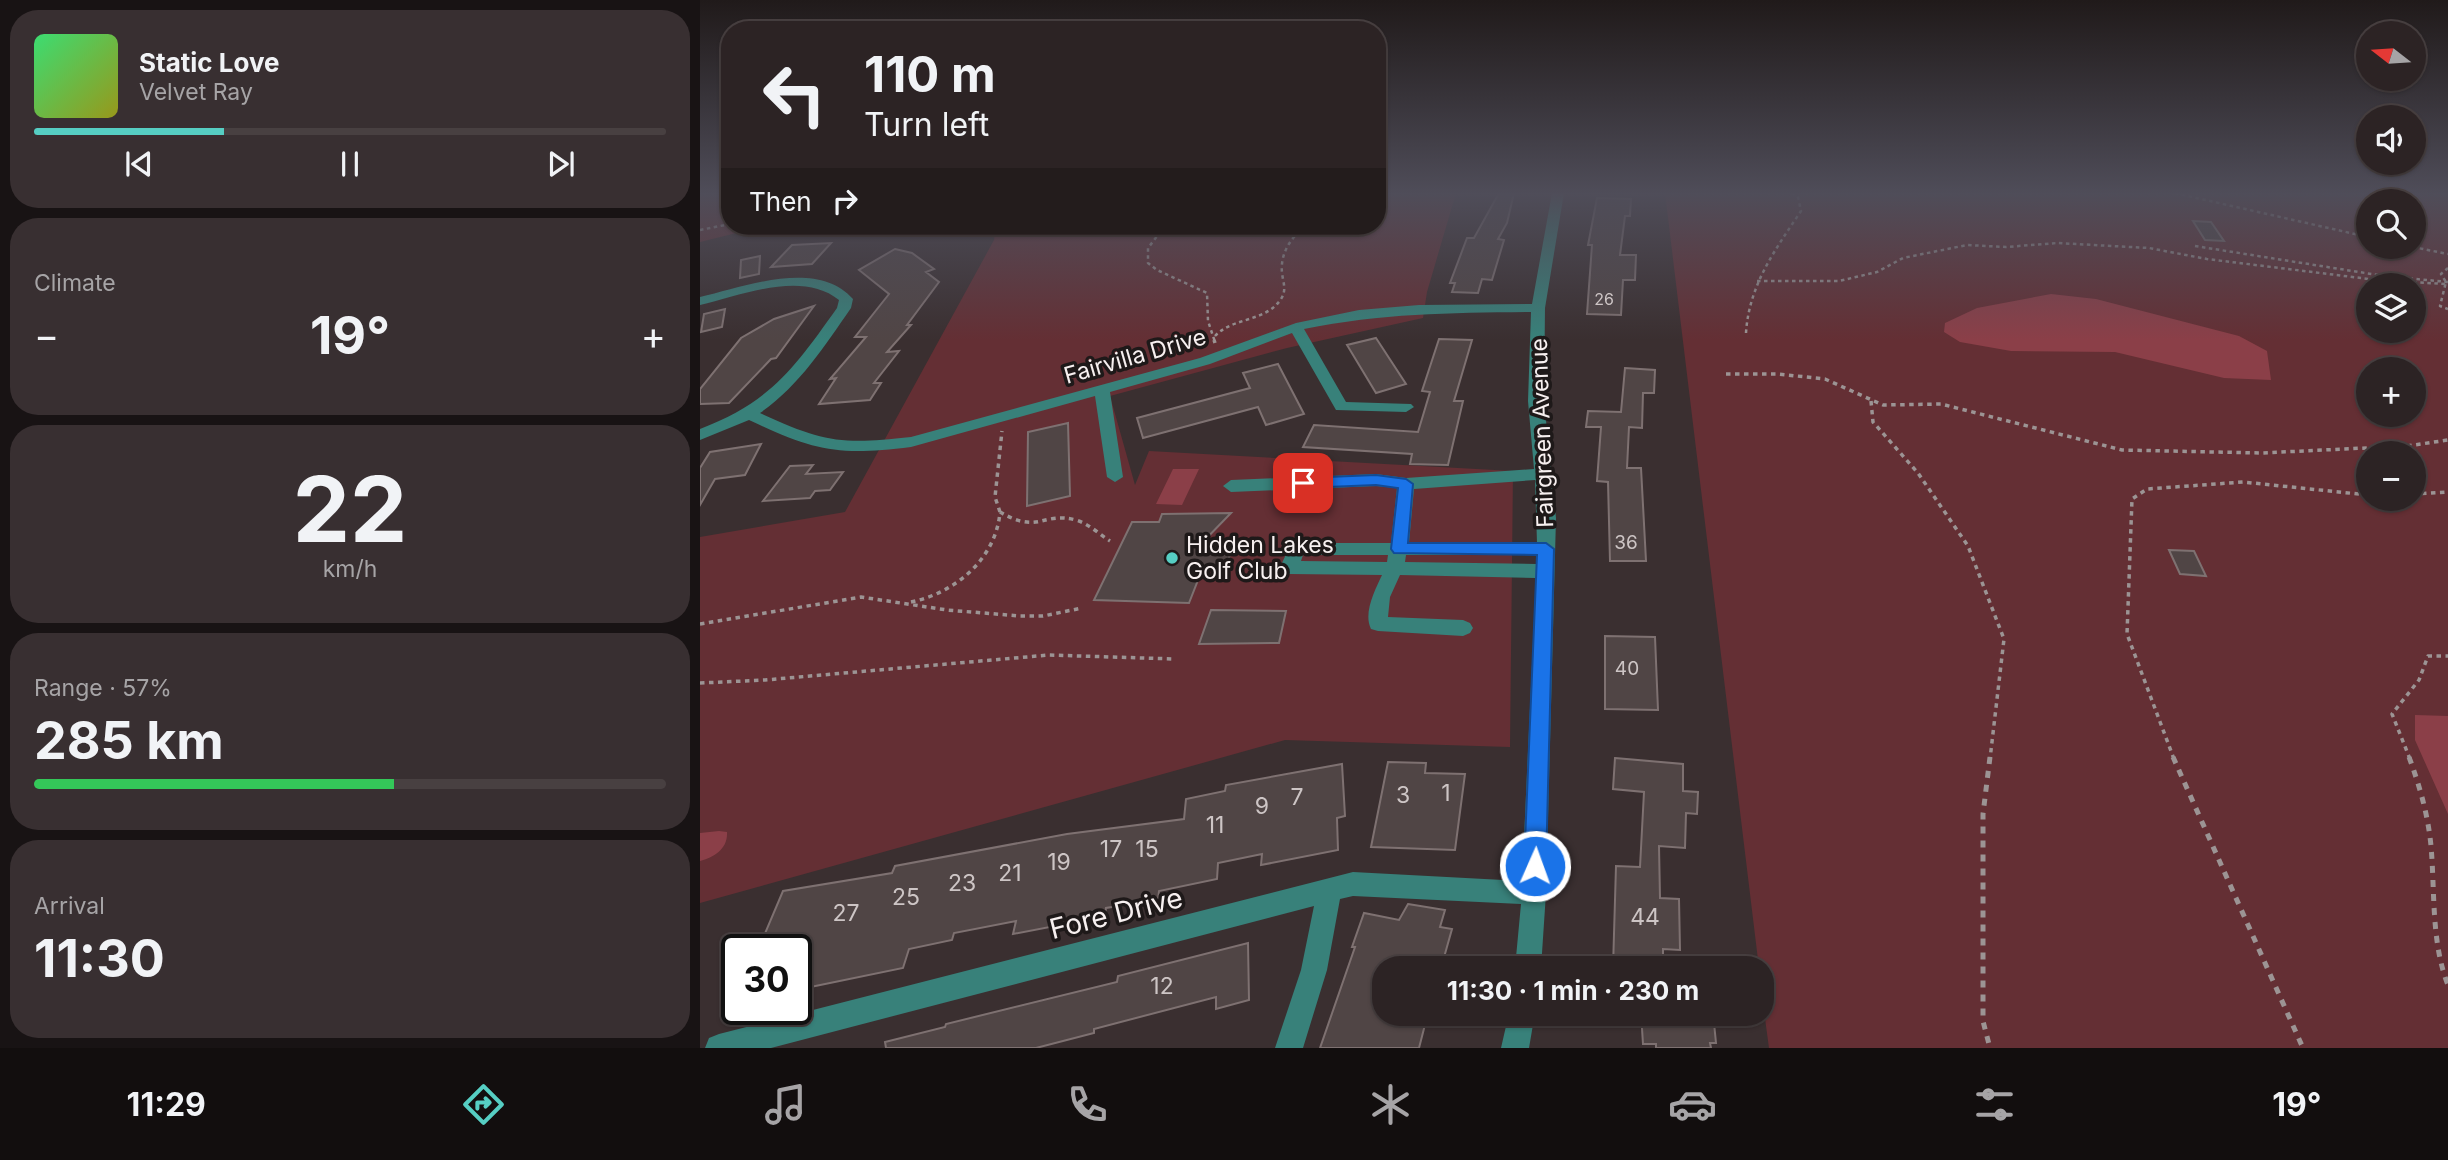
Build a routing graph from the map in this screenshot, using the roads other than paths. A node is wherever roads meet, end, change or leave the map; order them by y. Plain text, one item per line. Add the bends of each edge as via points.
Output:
1 (1550, 242) edge
2 (700, 301) edge
3 (1538, 309) junction
4 (1296, 327) junction
5 (1102, 390) junction
6 (1406, 408) dead end
7 (749, 414) junction
8 (700, 435) edge
9 (1543, 474) junction
10 (1115, 477) dead end
11 (1406, 484) junction
12 (1231, 486) dead end
13 (1399, 549) junction
14 (1546, 549) junction
15 (1394, 569) junction
16 (1545, 571) junction
17 (1463, 628) dead end
18 (1330, 890) junction
19 (1534, 893) junction
20 (1529, 956) edge
21 (1519, 1026) edge
22 (719, 1048) edge
23 (1289, 1048) edge
24 (1515, 1048) edge

1 - 3 street, Fairgreen Avenue
2 - 7 street via 797,282 838,289 846,299 793,380
3 - 4 street, Fairvilla Drive via 1419,309 1359,314
3 - 9 street, Fairgreen Avenue via 1536,401
4 - 5 street, Fairvilla Drive via 1205,361
4 - 6 street via 1341,407
5 - 7 street, Fairvilla Drive via 911,442 860,447 813,442
5 - 10 street
7 - 8 street
9 - 11 street
9 - 14 street, Fairgreen Avenue
11 - 12 street via 1376,480
11 - 13 street
13 - 14 street
13 - 15 street
13 - 15 street via 1297,549 1289,567
14 - 16 street, Fairgreen Avenue
15 - 16 street
15 - 17 street via 1381,597 1378,624
16 - 19 street, Fairgreen Avenue
18 - 19 street, Fore Drive via 1353,884
18 - 22 street, Fore Drive
18 - 23 street via 1314,970
19 - 20 street, Fairgreen Avenue
21 - 24 street

